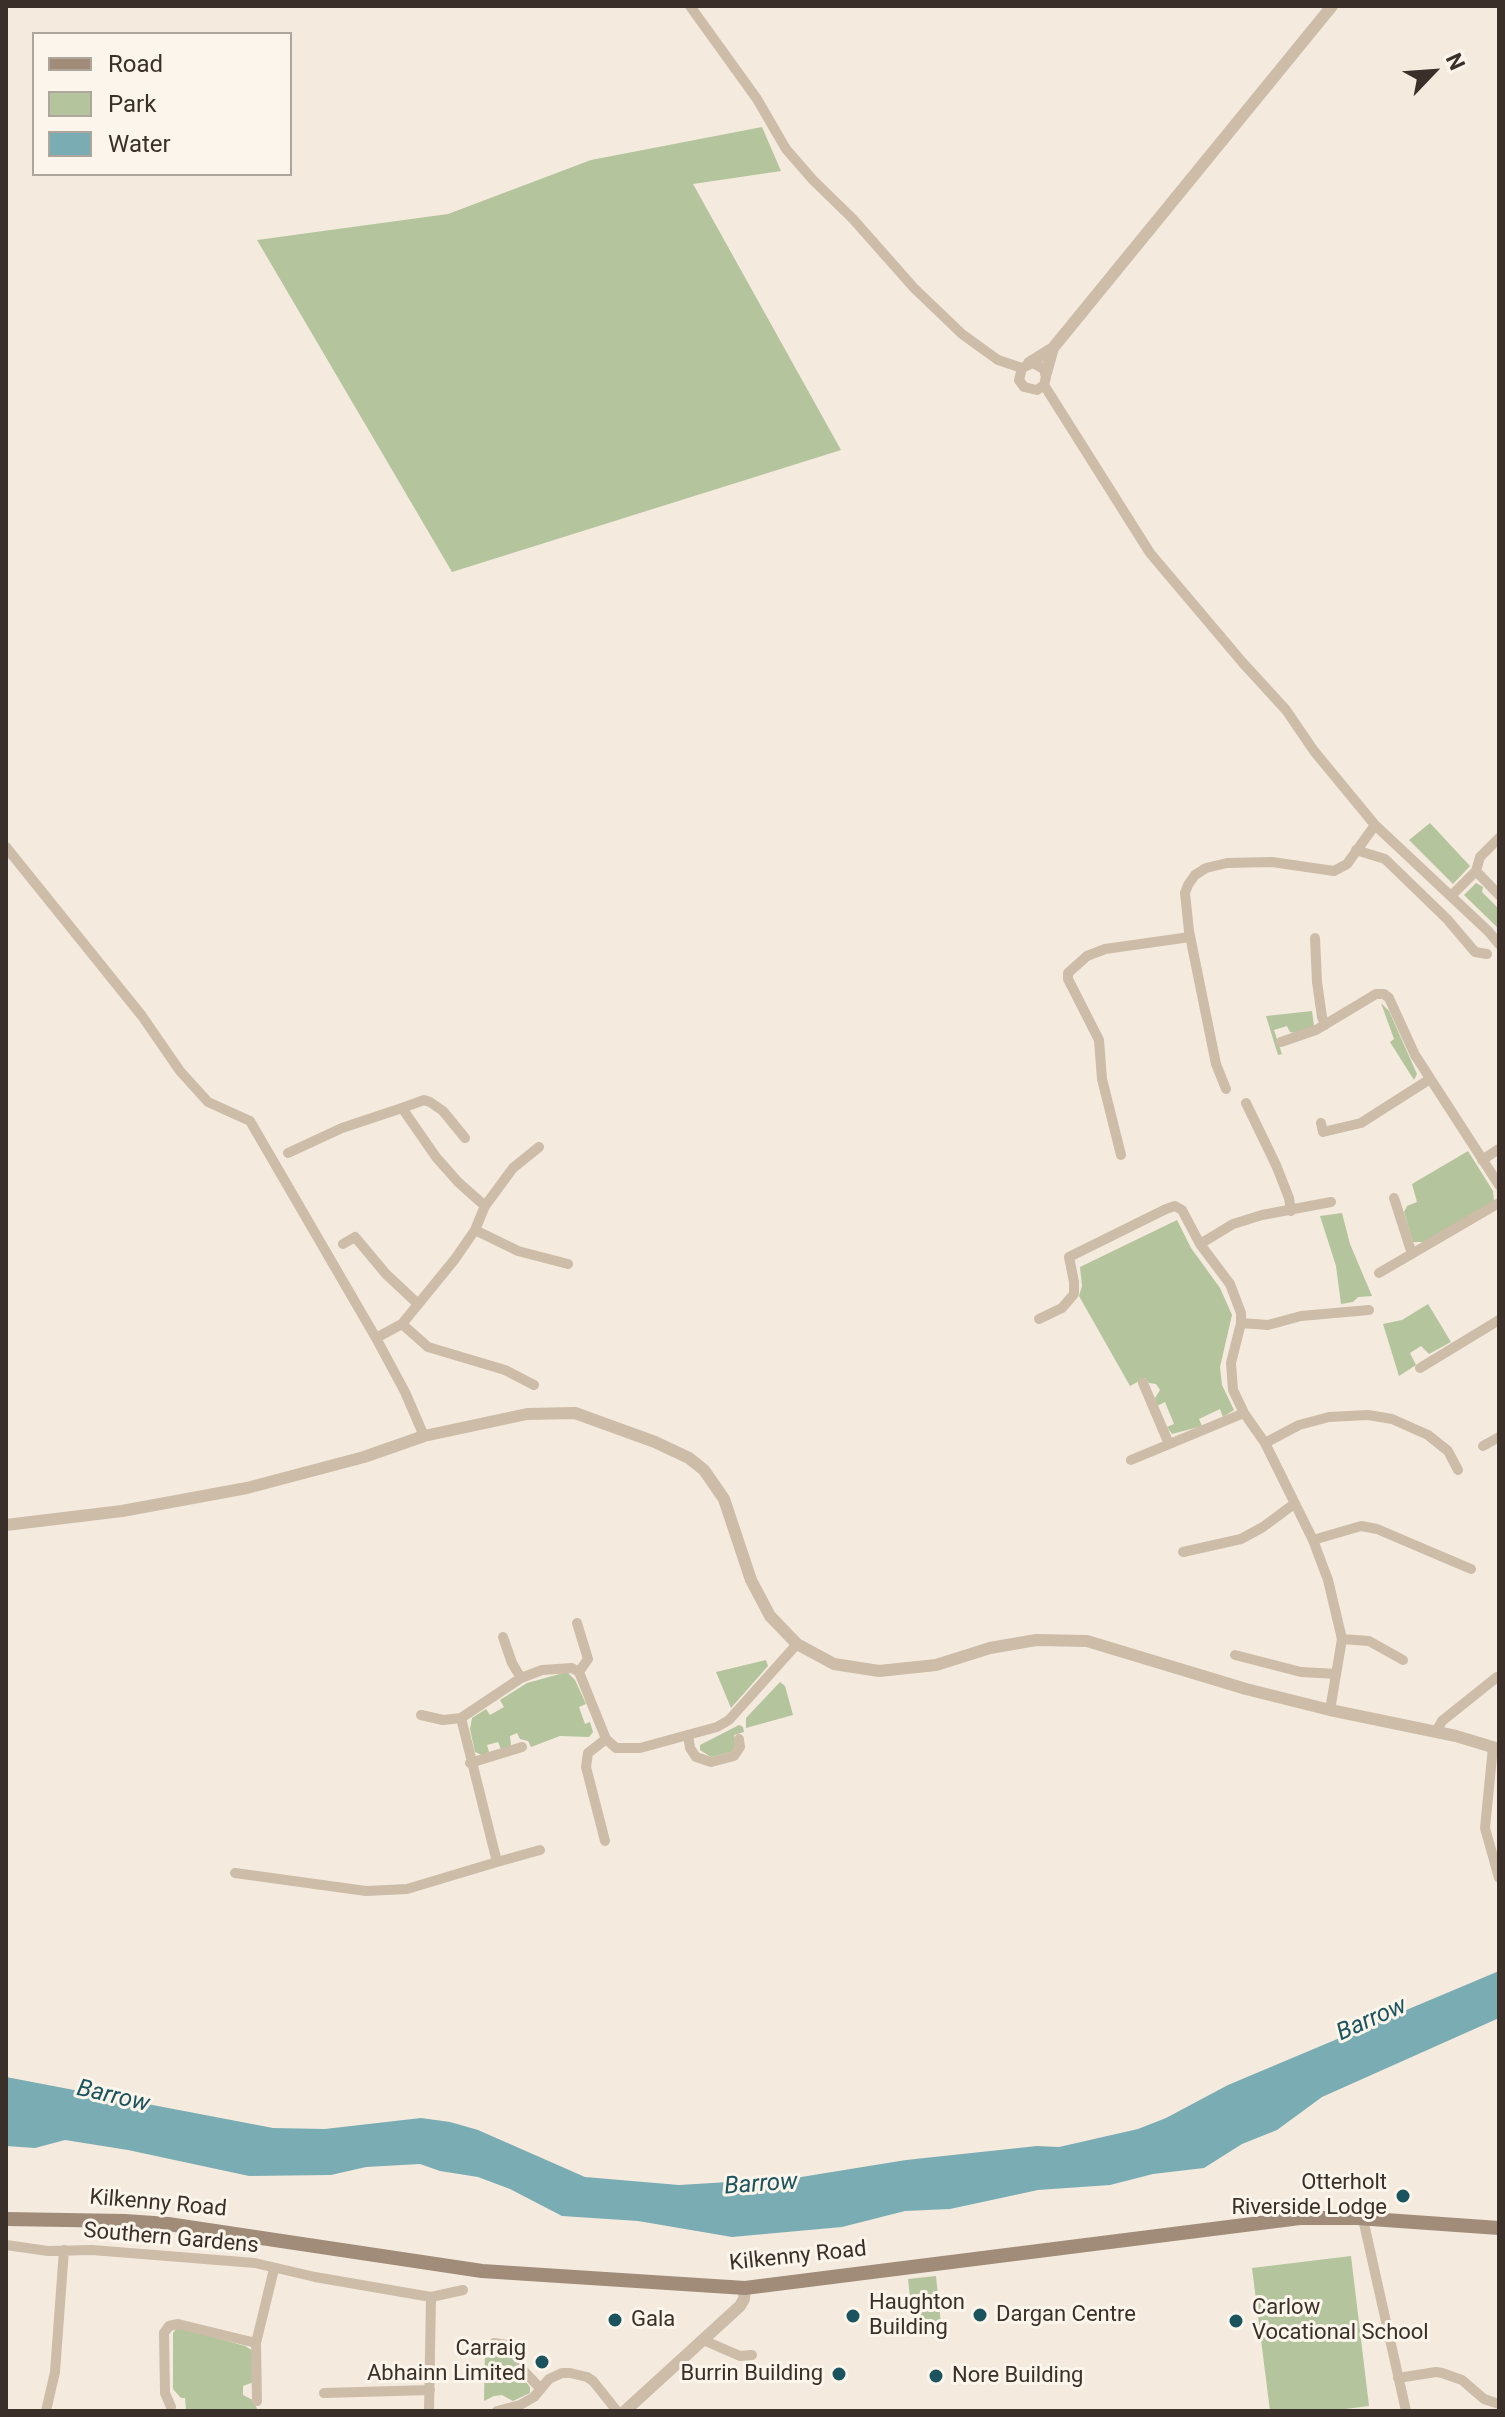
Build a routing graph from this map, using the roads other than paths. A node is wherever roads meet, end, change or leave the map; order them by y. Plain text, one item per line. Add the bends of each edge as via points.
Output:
1 (690, 6) edge
2 (1332, 6) edge
3 (1053, 348) junction
4 (1026, 366) junction
5 (1045, 379) junction
6 (1375, 825) junction
7 (1499, 838) edge
8 (6, 847) edge
9 (1356, 850) junction
10 (1476, 871) junction
11 (1499, 895) edge
12 (1451, 896) junction
13 (1190, 937) junction
14 (1315, 938) dead end
15 (1499, 944) edge
16 (1487, 954) dead end
17 (1325, 1025) junction
18 (1281, 1042) dead end
19 (1430, 1079) junction
20 (1226, 1089) dead end
21 (1246, 1103) dead end
22 (402, 1108) junction
23 (1321, 1123) dead end
24 (465, 1138) dead end
25 (539, 1147) dead end
26 (1499, 1149) edge
27 (288, 1153) dead end
28 (1121, 1155) dead end
29 (1482, 1160) junction
30 (1499, 1185) edge
31 (1394, 1198) dead end
32 (1331, 1202) dead end
33 (1499, 1203) edge
34 (485, 1206) junction
35 (1291, 1211) junction
36 (475, 1230) junction
37 (343, 1244) dead end
38 (1200, 1244) junction
39 (1412, 1254) junction
40 (568, 1264) dead end
41 (1379, 1273) dead end
42 (418, 1304) junction
43 (1369, 1310) dead end
44 (1039, 1319) dead end
45 (1499, 1320) edge
46 (1241, 1323) junction
47 (402, 1324) junction
48 (376, 1338) junction
49 (1420, 1368) dead end
50 (1143, 1383) dead end
51 (534, 1385) dead end
52 (1244, 1413) junction
53 (424, 1436) junction
54 (1499, 1437) edge
55 (1265, 1443) junction
56 (1169, 1444) junction
57 (1483, 1446) dead end
58 (1131, 1460) dead end
59 (1458, 1470) dead end
60 (1294, 1504) junction
61 (6, 1525) edge
62 (1313, 1540) junction
63 (1183, 1552) dead end
64 (1471, 1569) dead end
65 (577, 1623) dead end
66 (503, 1637) dead end
67 (1342, 1639) junction
68 (797, 1644) junction
69 (1235, 1655) dead end
70 (1403, 1660) dead end
71 (579, 1672) junction
72 (1336, 1674) junction
73 (1497, 1677) edge
74 (521, 1678) junction
75 (1330, 1710) junction
76 (421, 1715) dead end
77 (461, 1718) junction
78 (1436, 1732) junction
79 (688, 1735) junction
80 (606, 1739) junction
81 (739, 1739) dead end
82 (522, 1747) dead end
83 (1496, 1748) edge
84 (470, 1763) junction
85 (605, 1841) dead end
86 (540, 1850) dead end
87 (497, 1862) junction
88 (235, 1873) dead end
89 (1499, 1878) edge
90 (6, 2219) edge
91 (1363, 2219) junction
92 (1499, 2228) edge
93 (6, 2245) edge
94 (64, 2250) junction
95 (274, 2269) junction
96 (745, 2288) junction
97 (463, 2290) dead end
98 (431, 2297) junction
99 (703, 2340) junction
100 (256, 2343) junction
101 (494, 2343) dead end
102 (752, 2355) dead end
103 (1398, 2378) junction
104 (539, 2387) junction
105 (430, 2390) junction
106 (324, 2393) dead end
107 (257, 2401) dead end
108 (1499, 2404) edge
109 (171, 2407) dead end
110 (46, 2411) edge
111 (429, 2411) edge
112 (497, 2411) edge
113 (617, 2411) edge
114 (625, 2411) edge
115 (1406, 2411) edge

1 - 4 street via 786,149 813,180 962,334 998,360
2 - 3 street
3 - 4 street
3 - 5 street
4 - 5 street via 1038,364
4 - 5 street via 1019,380 1024,387 1037,390
5 - 6 street via 1150,553 1286,710
6 - 9 street
6 - 12 street
7 - 10 street via 1480,857
8 - 48 street via 180,1071 208,1102 250,1121
9 - 13 street via 1334,871 1259,861 1206,868 1185,893
9 - 16 street via 1385,859 1475,952
10 - 11 street
10 - 12 street
12 - 15 street
13 - 20 street
13 - 28 street via 1105,949 1068,973 1099,1040 1104,1090
14 - 17 street
17 - 18 street
17 - 19 street via 1384,994 1394,1002
19 - 23 street via 1361,1123 1323,1132
19 - 29 street
21 - 35 street
22 - 24 street via 430,1102
22 - 27 street
22 - 34 street via 436,1157
25 - 34 street via 513,1168
26 - 29 street
29 - 30 street
31 - 39 street
32 - 35 street
33 - 39 street
34 - 36 street
35 - 38 street via 1233,1224
36 - 40 street via 518,1251
36 - 42 street
37 - 42 street via 355,1237
38 - 44 street via 1182,1210 1166,1209 1069,1257 1074,1294 1062,1308
38 - 46 street via 1230,1284
39 - 41 street
42 - 47 street
43 - 46 street via 1301,1316 1268,1325
45 - 49 street
46 - 52 street via 1231,1363 1233,1390
47 - 48 street
47 - 51 street via 428,1347 505,1370
48 - 53 street
50 - 56 street
52 - 55 street
52 - 56 street
53 - 61 street via 247,1488
53 - 68 street via 527,1414 575,1413 689,1458 716,1483 759,1599
54 - 57 street
55 - 59 street via 1299,1425 1368,1415 1428,1435 1448,1451
55 - 60 street
56 - 58 street
60 - 62 street
60 - 63 street via 1241,1539
62 - 64 street via 1361,1526
62 - 67 street
65 - 71 street via 588,1659
66 - 74 street
67 - 70 street via 1369,1641
67 - 72 street
68 - 75 street via 834,1664 879,1671 936,1665 1036,1640 1087,1641
68 - 79 street via 729,1720
69 - 72 street via 1301,1672
71 - 74 street via 563,1667
71 - 80 street
72 - 75 street
73 - 78 street via 1442,1721
74 - 77 street
75 - 78 street
76 - 77 street
77 - 84 street
78 - 83 street
79 - 80 street via 640,1748 616,1748
79 - 81 street via 696,1757 711,1762 734,1756
80 - 85 street via 588,1753 586,1767
82 - 84 street
83 - 89 street via 1485,1828
84 - 87 street
86 - 87 street
87 - 88 street via 407,1889 366,1891
90 - 96 main road, Kilkenny Road via 168,2224 482,2271
91 - 92 main road, Kilkenny Road
91 - 96 main road, Kilkenny Road via 1300,2218
91 - 103 street
93 - 94 street, Southern Gardens
94 - 95 street, Southern Gardens via 255,2263
94 - 110 street, Southern Gardens via 55,2372
95 - 98 street, Southern Gardens
95 - 100 street, Southern Gardens
96 - 99 street via 740,2306
97 - 98 street, Southern Gardens
98 - 105 street
99 - 102 street via 740,2356
99 - 114 street
100 - 107 street, Southern Gardens
100 - 109 street via 169,2326 164,2333 165,2393
101 - 104 street via 520,2347 520,2367
103 - 108 street via 1442,2373
103 - 115 street
104 - 112 street via 534,2397
104 - 113 street via 562,2373 587,2377
105 - 106 street
105 - 111 street

